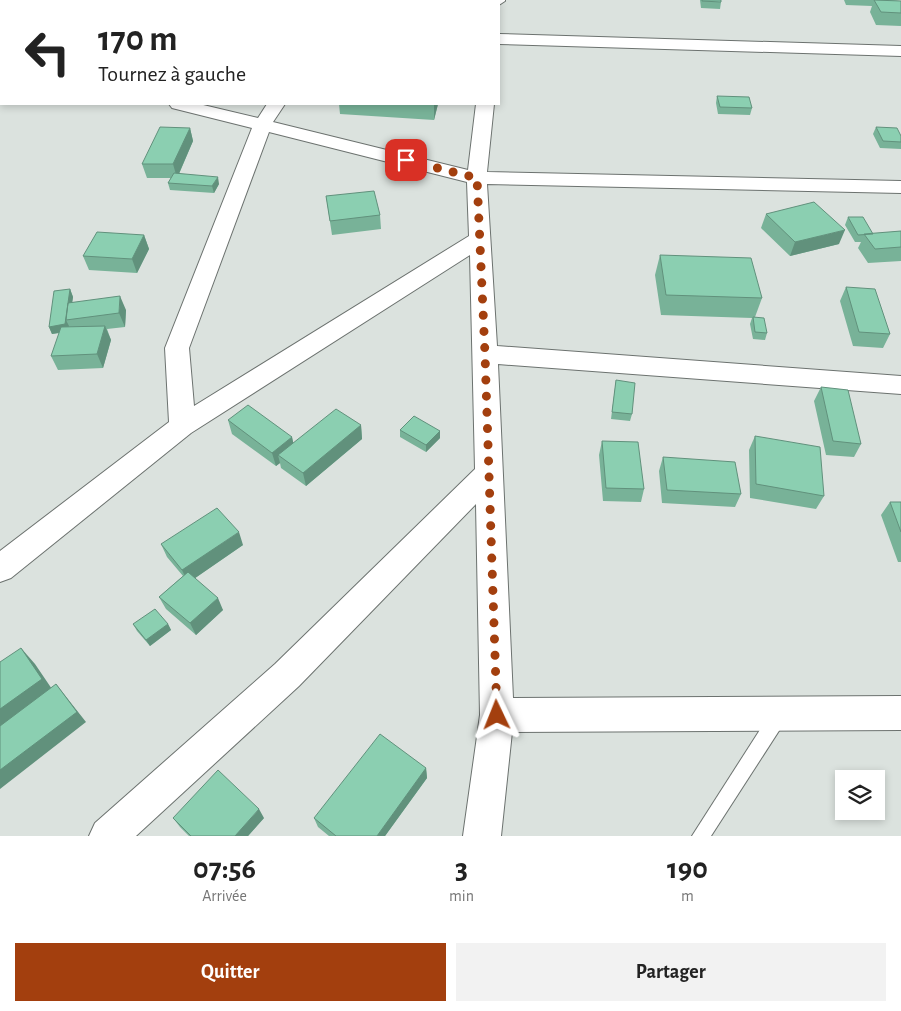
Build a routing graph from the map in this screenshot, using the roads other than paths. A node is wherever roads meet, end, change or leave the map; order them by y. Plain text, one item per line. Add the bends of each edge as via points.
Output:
1 (500, 39) edge
2 (901, 51) edge
3 (182, 105) edge
4 (275, 105) edge
5 (485, 105) edge
6 (263, 124) junction
7 (477, 178) junction
8 (901, 187) edge
9 (480, 239) junction
10 (485, 354) junction
11 (901, 385) edge
12 (182, 426) junction
13 (489, 473) junction
14 (0, 570) edge
15 (780, 713) junction
16 (901, 713) edge
17 (497, 715) junction
18 (108, 836) edge
19 (482, 836) edge
20 (701, 836) edge

1 - 2 street
3 - 6 street
4 - 6 street
5 - 7 street
6 - 7 street
6 - 12 street via 177,348
7 - 8 street
7 - 9 street
9 - 10 street
9 - 12 street
10 - 11 street
10 - 13 street
12 - 14 street
13 - 17 street
13 - 18 street via 287,675
15 - 16 street
15 - 17 street
15 - 20 lane
17 - 19 street

